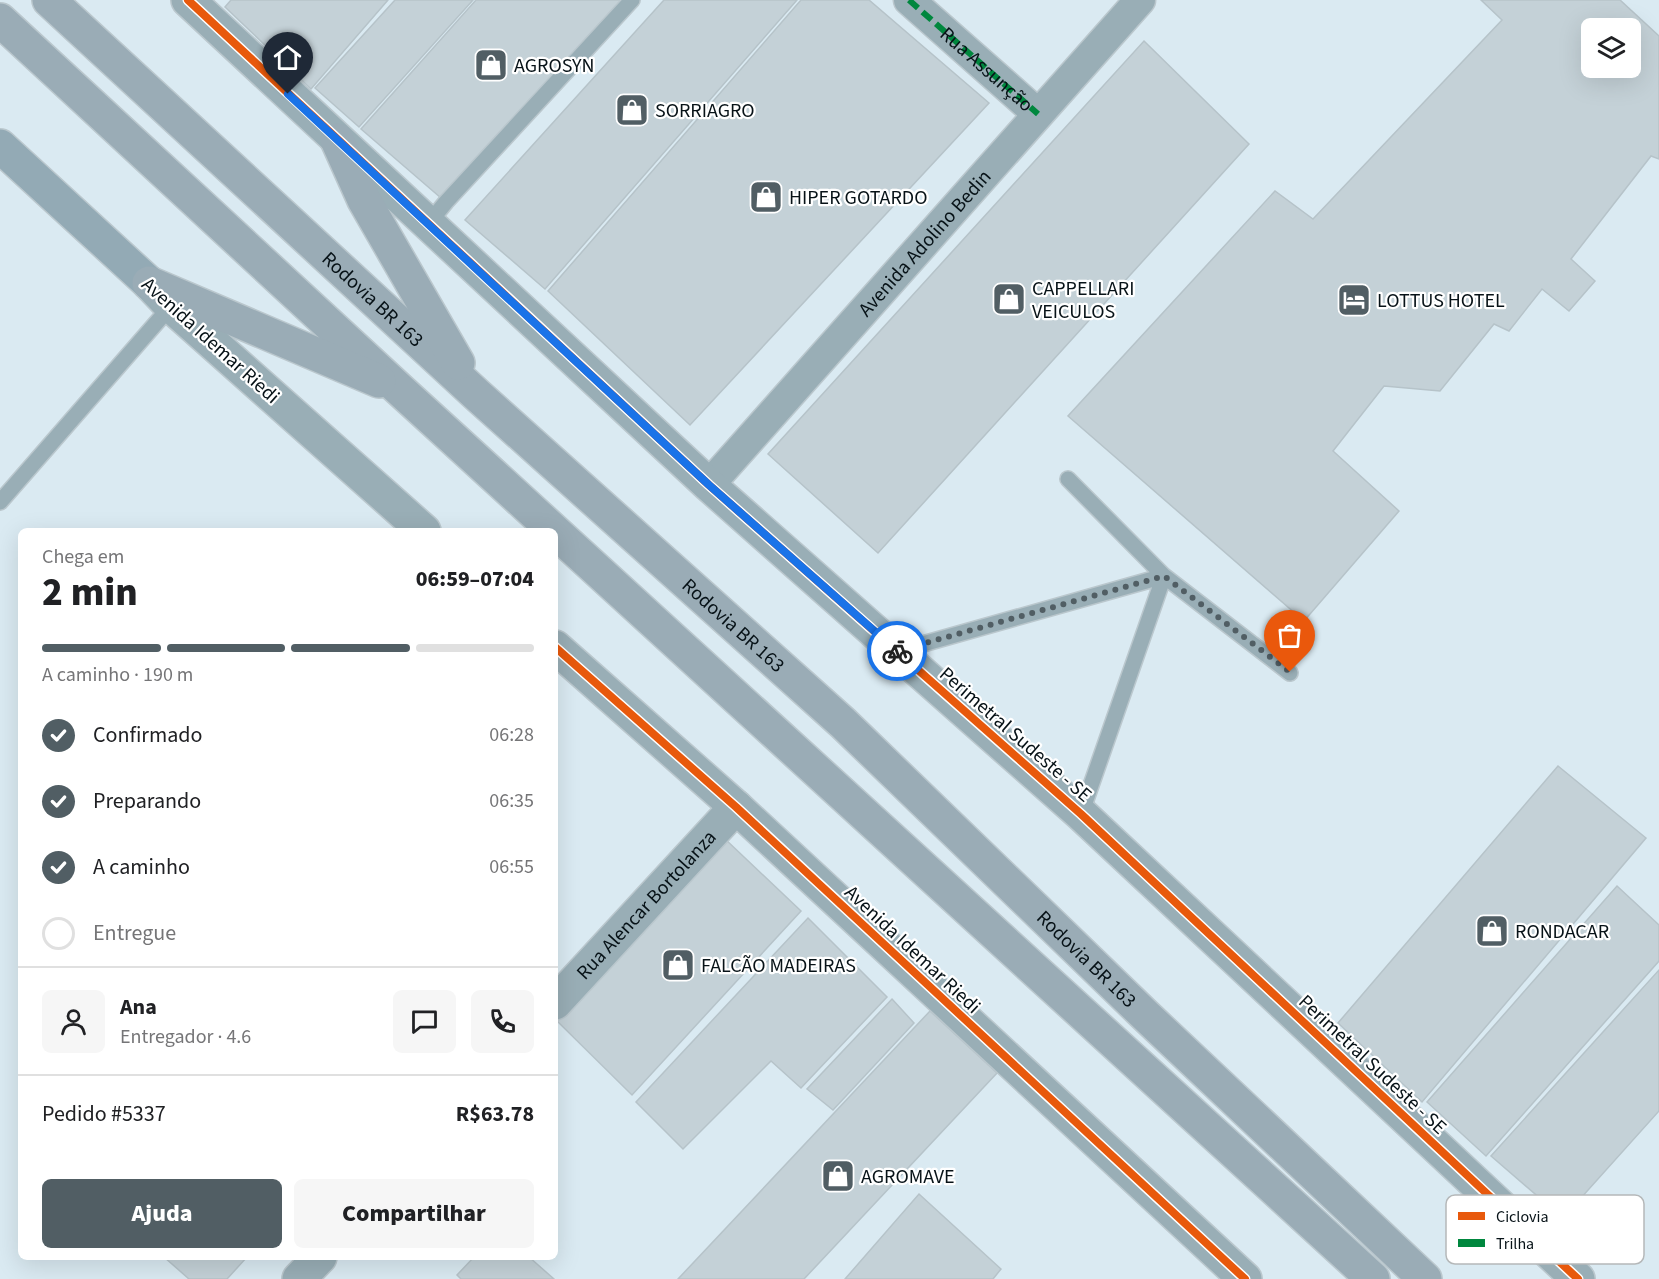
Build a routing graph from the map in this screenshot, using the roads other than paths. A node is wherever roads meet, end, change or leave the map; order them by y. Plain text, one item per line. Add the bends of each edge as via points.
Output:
1 (49, 0) edge
2 (188, 0) edge
3 (632, 0) edge
4 (909, 0) edge
5 (1140, 0) edge
6 (0, 20) edge
7 (1038, 114) junction
8 (337, 140) junction
9 (0, 146) edge
10 (428, 224) junction
11 (160, 295) junction
12 (400, 390) junction
13 (476, 394) junction
14 (1068, 479) dead end
15 (709, 485) junction
16 (0, 502) edge
17 (421, 528) edge
18 (551, 528) edge
19 (558, 534) edge
20 (1164, 576) junction
21 (558, 650) edge
22 (897, 651) junction
23 (1290, 672) dead end
24 (736, 807) junction
25 (1081, 814) junction
26 (558, 1000) edge
27 (1488, 1195) edge
28 (317, 1260) edge
29 (1562, 1264) edge
30 (1416, 1270) edge
31 (1365, 1271) edge
32 (299, 1279) edge
33 (1245, 1279) edge
34 (1578, 1279) edge

1 - 13 highway, Rodovia BR 163
2 - 8 street, Perimetral Sudeste - SE
3 - 10 lane
4 - 7 street, Rua Assunção
5 - 7 street, Avenida Adolino Bedin
6 - 12 highway, Rodovia BR 163
7 - 15 street, Avenida Adolino Bedin
8 - 10 street, Perimetral Sudeste - SE
8 - 13 highway via 364,200
9 - 11 main road, Avenida Idemar Riedi
10 - 15 street, Perimetral Sudeste - SE
11 - 12 highway
11 - 16 lane
11 - 17 street, Avenida Idemar Riedi
12 - 18 highway, Rodovia BR 163
13 - 30 highway, Rodovia BR 163 via 843,723
14 - 20 lane
15 - 22 street, Perimetral Sudeste - SE
19 - 31 highway, Rodovia BR 163
20 - 22 lane
20 - 23 lane
20 - 25 lane
21 - 24 street, Avenida Idemar Riedi
22 - 25 street, Perimetral Sudeste - SE
24 - 26 street, Rua Alencar Bortolanza
24 - 33 street, Avenida Idemar Riedi
25 - 27 street, Perimetral Sudeste - SE
28 - 32 street
29 - 34 street, Perimetral Sudeste - SE

